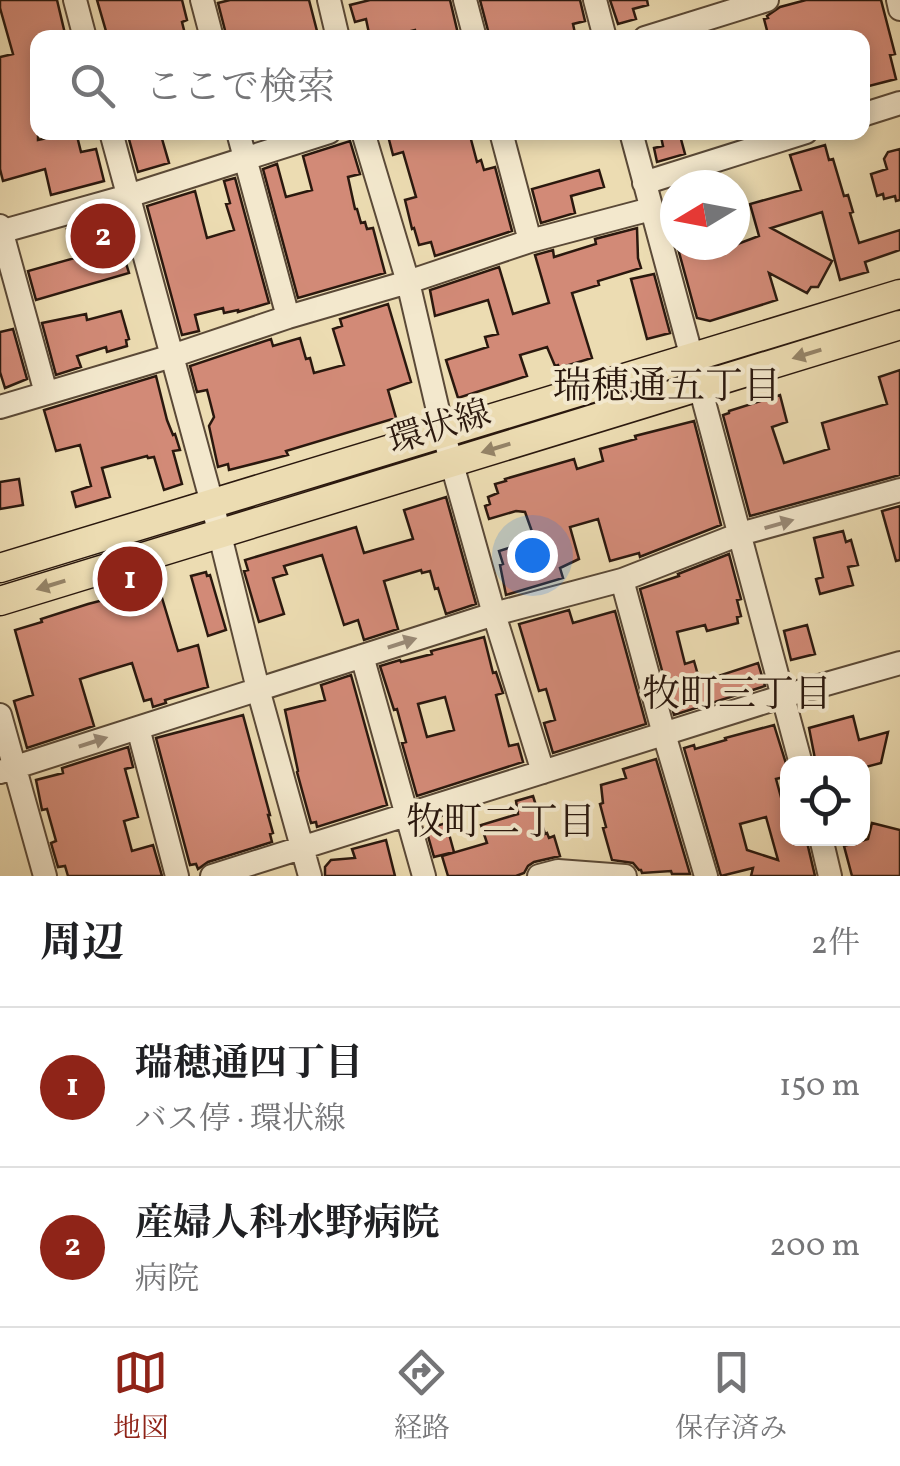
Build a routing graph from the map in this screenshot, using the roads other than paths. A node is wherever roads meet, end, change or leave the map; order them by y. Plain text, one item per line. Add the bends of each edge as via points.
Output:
1 (75, 0) edge
2 (202, 0) edge
3 (329, 0) edge
4 (464, 0) edge
5 (595, 0) edge
6 (768, 0) edge
7 (898, 0) edge
8 (736, 5) edge
9 (900, 9) edge
10 (83, 30) edge
11 (210, 30) edge
12 (336, 30) edge
13 (473, 30) edge
14 (603, 30) edge
15 (666, 30) edge
16 (900, 103) edge
17 (870, 112) edge
18 (113, 140) edge
19 (240, 140) edge
20 (304, 140) edge
21 (365, 140) edge
22 (503, 140) edge
23 (633, 140) edge
24 (781, 140) edge
25 (245, 159) junction
26 (644, 183) junction
27 (128, 196) junction
28 (651, 209) junction
29 (0, 230) edge
30 (530, 240) junction
31 (408, 282) junction
32 (900, 294) edge
33 (288, 317) junction
34 (900, 325) edge
35 (172, 356) junction
36 (692, 358) junction
37 (700, 386) junction
38 (46, 394) junction
39 (0, 407) edge
40 (443, 432) junction
41 (451, 461) junction
42 (900, 490) edge
43 (212, 503) junction
44 (220, 534) junction
45 (740, 534) junction
46 (0, 568) edge
47 (622, 580) junction
48 (0, 601) edge
49 (494, 614) junction
50 (362, 656) junction
51 (900, 664) edge
52 (258, 689) junction
53 (784, 696) junction
54 (0, 715) edge
55 (138, 728) junction
56 (664, 734) junction
57 (799, 756) edge
58 (7, 769) edge
59 (543, 772) junction
60 (405, 816) junction
61 (822, 846) edge
62 (302, 848) junction
63 (45, 876) edge
64 (177, 876) edge
65 (212, 876) edge
66 (310, 876) edge
67 (424, 876) edge
68 (539, 876) edge
69 (625, 876) edge
70 (706, 876) edge
71 (830, 876) edge

1 - 10 street
2 - 11 street
3 - 12 street
4 - 13 street
5 - 14 street
6 - 8 street
7 - 9 street
8 - 15 street
16 - 17 street
18 - 27 street
19 - 25 street
20 - 25 street
21 - 31 street
22 - 30 street
23 - 26 street
24 - 26 street
25 - 27 street
25 - 33 street
26 - 28 street
27 - 29 street
27 - 35 street
28 - 30 street
28 - 36 street
29 - 38 street
30 - 31 street
31 - 33 street
31 - 40 street
32 - 36 main road, 環状線
33 - 35 street
34 -> 37 main road, 環状線
35 - 38 street
35 - 43 street
36 - 40 main road, 環状線
37 -> 41 main road, 環状線
37 - 45 street
38 - 39 street
40 - 41 street
40 - 43 main road, 環状線
41 - 44 main road, 環状線
41 - 49 street
45 -> 42 street
43 - 44 street
43 - 46 main road, 環状線
44 -> 48 main road, 環状線
44 - 52 street
45 - 47 street
45 - 53 street
47 - 49 street
47 - 56 street
50 -> 49 street
49 - 59 street
50 - 52 street
50 - 60 street
51 - 53 street
52 - 55 street
52 - 62 street
53 - 56 street
53 - 57 street
54 - 58 street
58 -> 55 street
55 - 64 street
56 - 59 street
56 - 70 street
58 - 63 street
59 - 60 street
60 - 62 street
60 - 67 street
61 - 71 street
62 - 65 street
62 - 66 street
68 - 69 street

